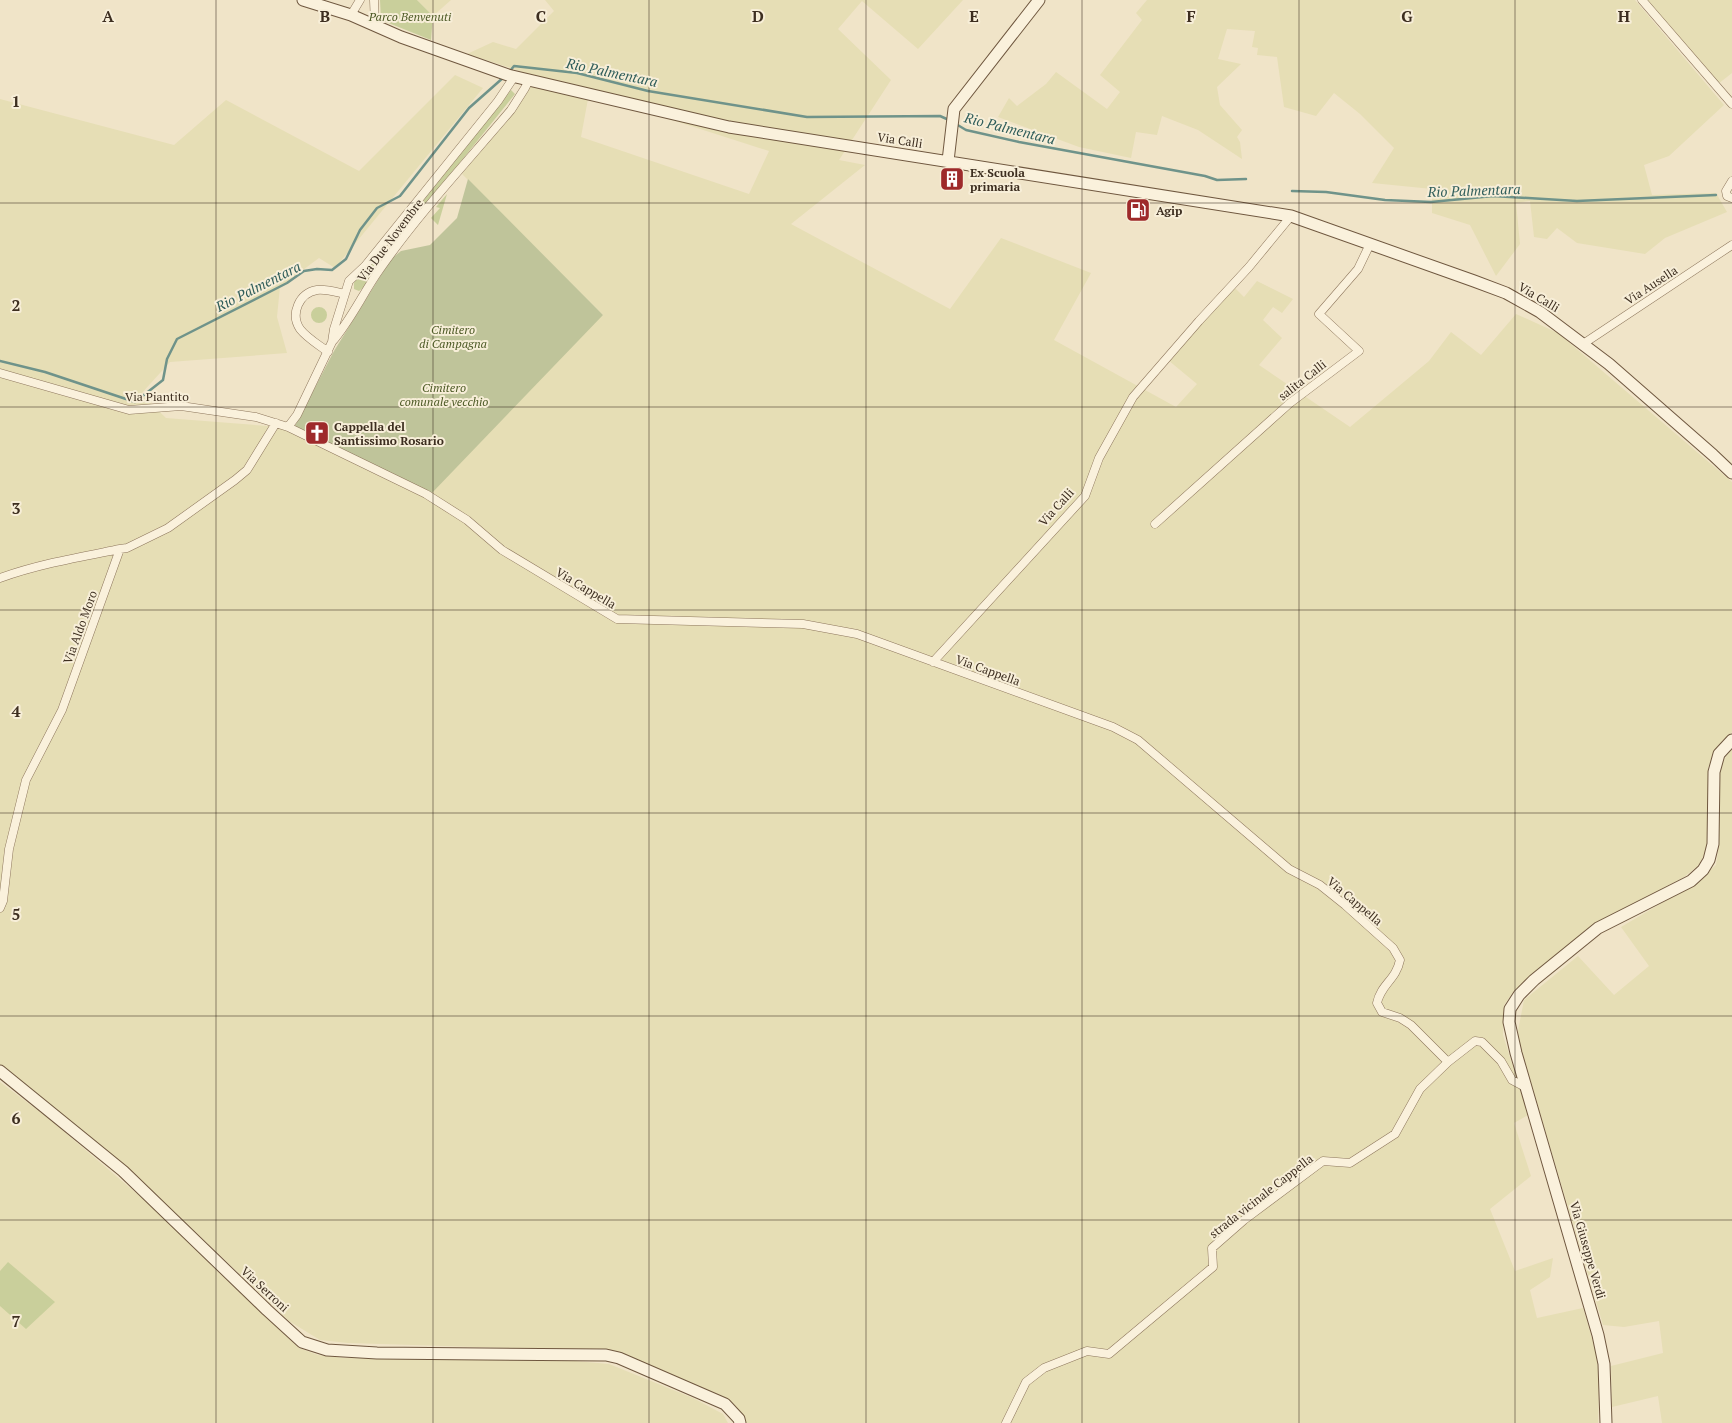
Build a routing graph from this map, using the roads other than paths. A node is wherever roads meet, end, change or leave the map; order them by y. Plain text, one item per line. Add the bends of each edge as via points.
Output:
1 (303, 0) edge
2 (360, 0) edge
3 (374, 0) edge
4 (1039, 0) edge
5 (1642, 0) edge
6 (351, 15) junction
7 (375, 25) junction
8 (511, 76) junction
9 (529, 80) junction
10 (1732, 104) edge
11 (948, 161) junction
12 (1732, 181) edge
13 (1732, 198) edge
14 (1291, 216) junction
15 (1370, 244) junction
16 (1732, 245) edge
17 (345, 294) junction
18 (332, 342) junction
19 (1583, 344) junction
20 (328, 352) junction
21 (0, 372) edge
22 (276, 422) junction
23 (288, 427) junction
24 (1732, 473) edge
25 (1155, 524) dead end
26 (120, 549) junction
27 (0, 578) edge
28 (933, 662) junction
29 (1732, 740) edge
30 (0, 908) edge
31 (1448, 1062) junction
32 (0, 1072) edge
33 (1527, 1088) junction
34 (740, 1423) edge
35 (1006, 1423) edge
36 (1606, 1423) edge

1 - 6 street, Via Calli
2 - 6 street
3 - 7 street
4 - 11 street via 954,109
5 - 10 street
6 - 7 street, Via Calli
7 - 8 street, Via Calli
8 - 9 street, Via Calli
8 - 17 street, Via Due Novembre via 498,101 349,282
9 - 11 street, Via Calli via 729,127
9 - 18 street, Via Due Novembre via 511,110 390,256
11 - 14 street, Via Calli
12 - 13 street via 1726,196
14 - 15 street, Via Calli
14 - 28 street, Via Calli via 1133,397 1099,458 1085,496
15 - 19 street, Via Calli via 1506,293 1540,312
15 - 25 street, salita Calli via 1358,269 1319,314 1359,351 1290,403
16 - 19 street, Via Ausella
17 - 18 street, Via Due Novembre
17 - 20 street via 315,290 307,293 297,306 295,315 301,331
18 - 20 street, Via Due Novembre
19 - 24 street, Via Calli
20 - 23 street, Via Due Novembre
21 - 22 street, Via Piantito via 128,410 181,406
22 - 23 street, Via Piantito
22 - 26 street via 247,470 236,480 168,528
23 - 28 street, Via Cappella via 426,494 467,520 502,550 617,619 803,624 856,634
26 - 27 street via 50,563
26 - 30 street, Via Aldo Moro via 62,710 26,780 9,849
28 - 31 street, Via Cappella via 1113,727 1138,740 1289,869 1320,885 1393,948 1400,960 1397,971 1379,994 1377,1003 1382,1012 1411,1025
29 - 33 street, Via Giuseppe Verdi via 1719,754 1714,772 1713,844 1703,870 1691,881 1598,928 1534,980 1510,1009 1509,1022
31 - 33 street via 1475,1040 1482,1042 1501,1061 1512,1080
31 - 35 street, strada vicinale Cappella via 1420,1089 1395,1134 1350,1163 1323,1161 1308,1171 1212,1248 1213,1267 1109,1354 1087,1351 1044,1368 1026,1382
32 - 34 street, Via Serroni via 123,1171 302,1342 327,1350 377,1353 619,1358 725,1404
33 - 36 street, Via Giuseppe Verdi via 1598,1334 1604,1364

